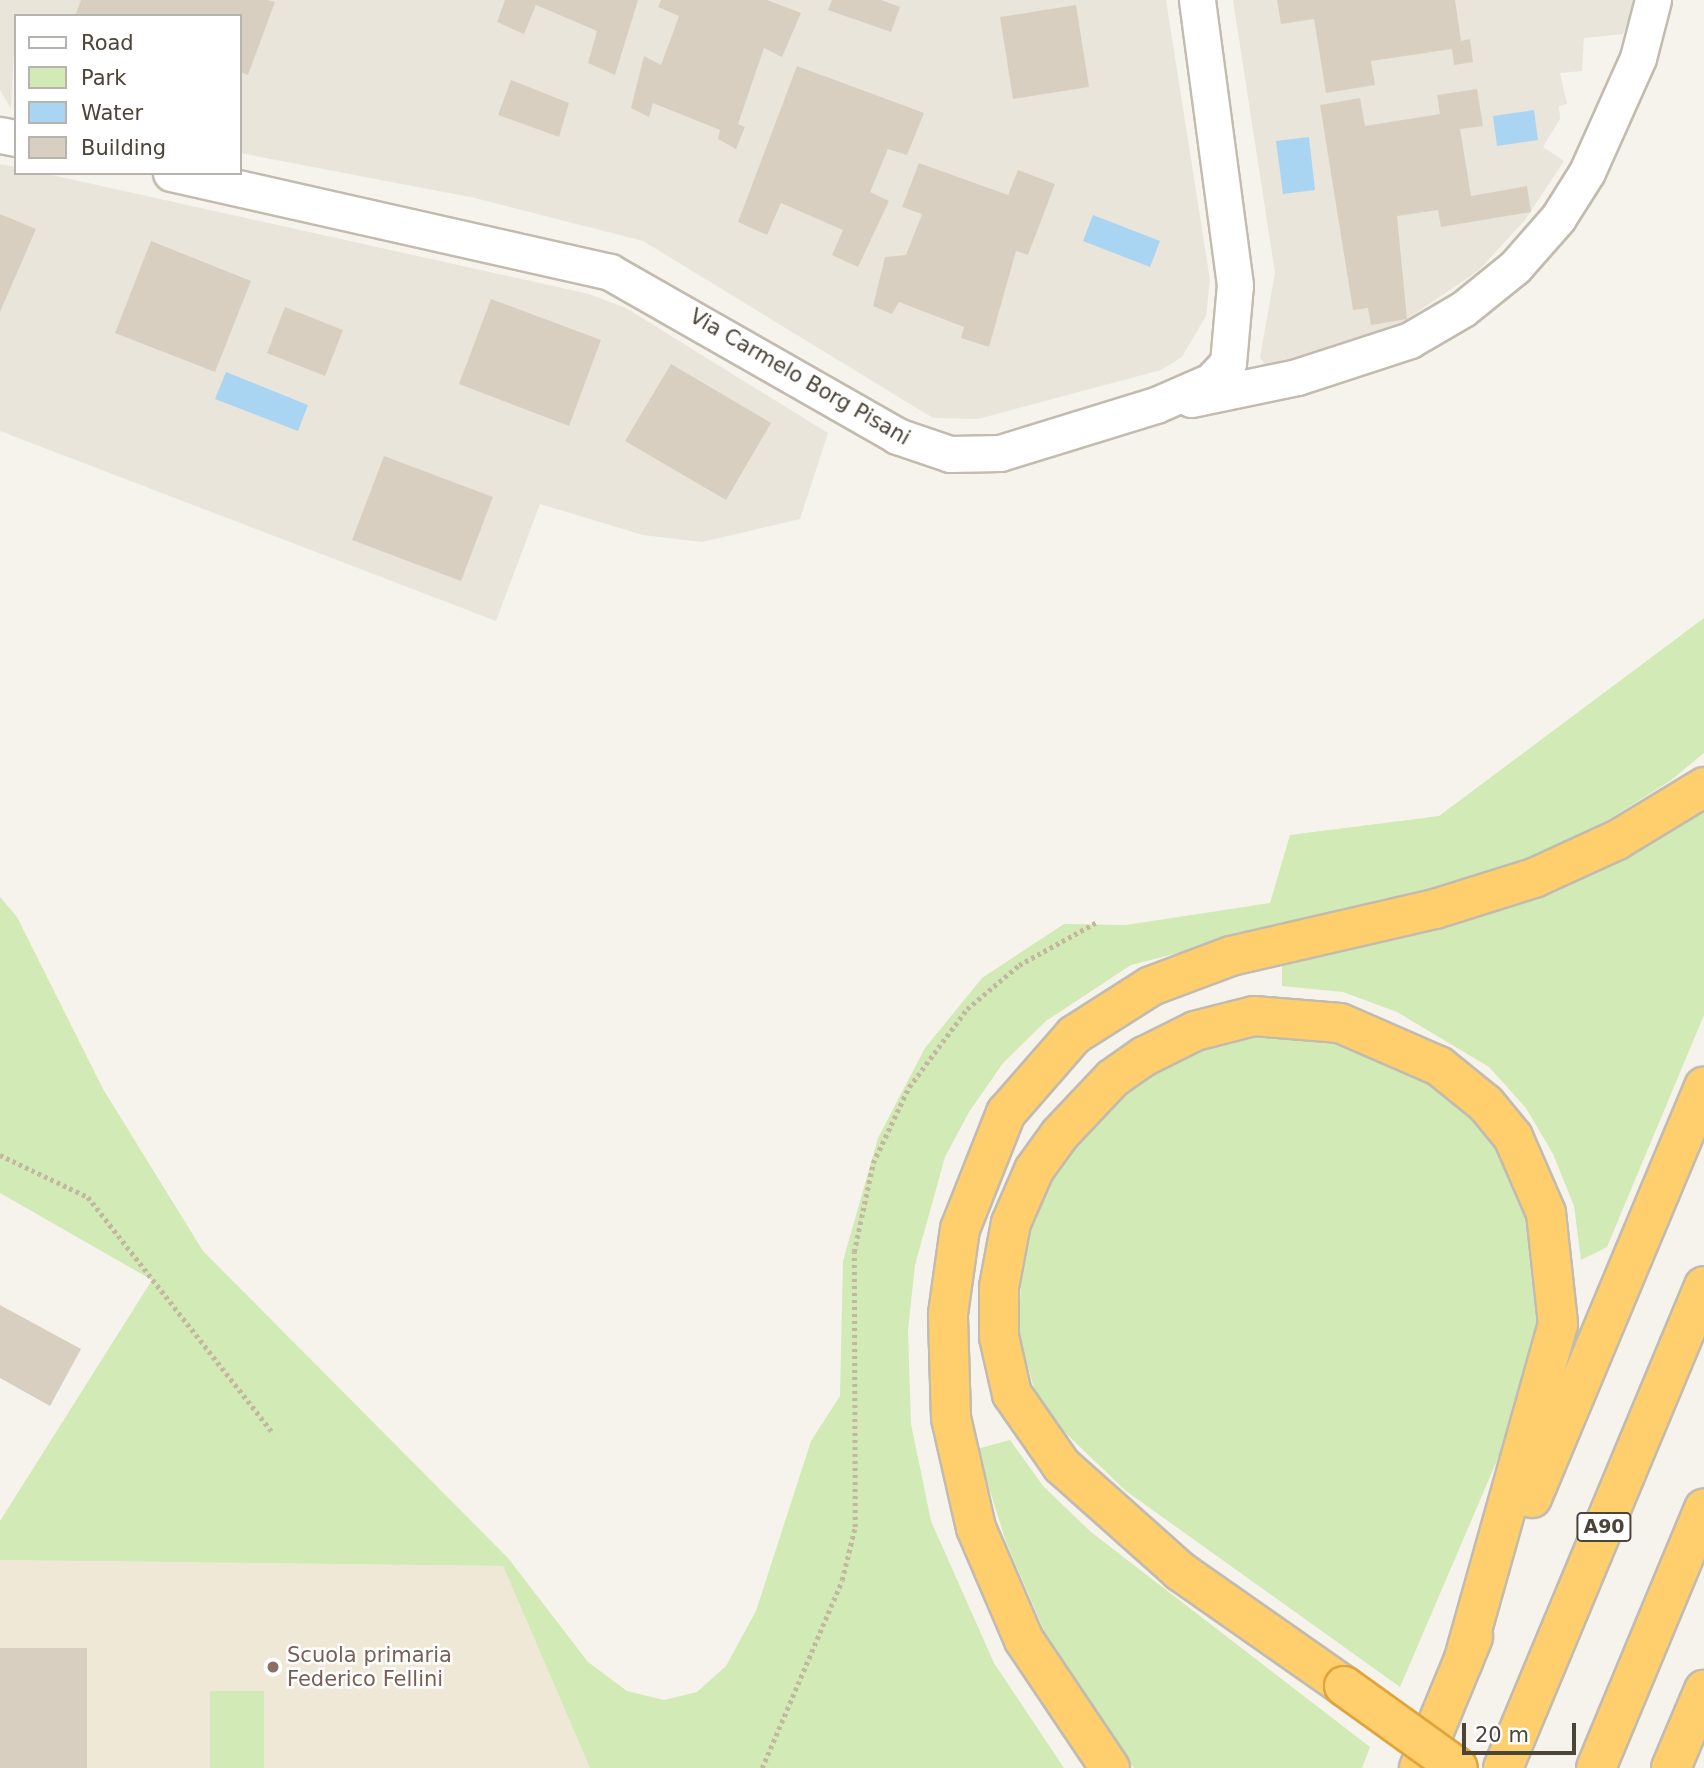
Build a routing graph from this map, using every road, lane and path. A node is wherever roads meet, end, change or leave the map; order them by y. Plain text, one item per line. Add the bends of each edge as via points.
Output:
1 (1197, 0) edge
2 (1653, 0) edge
3 (180, 175) edge
4 (1156, 405) junction
5 (1704, 787) edge
6 (1097, 922) dead end
7 (1704, 1087) edge
8 (0, 1155) edge
9 (1704, 1286) edge
10 (274, 1434) dead end
11 (1704, 1508) edge
12 (1463, 1662) junction
13 (1704, 1690) edge
14 (762, 1768) edge
15 (1110, 1768) edge
16 (1419, 1768) edge
17 (1458, 1768) edge
18 (1503, 1768) edge
19 (1596, 1768) edge
20 (1671, 1768) edge

1 - 4 street, Via Carmelo Borg Pisani via 1230,230 1234,343 1217,377
2 - 4 street via 1638,58 1587,173 1545,236 1484,292 1438,325 1361,358 1241,391
3 - 4 street, Via Carmelo Borg Pisani via 610,272 897,436 937,450 975,456 1010,451
5 - 15 highway via 1617,840 1534,878 1435,909 1231,956 1151,986 1074,1035 1006,1113 960,1229 947,1327 951,1418 976,1528 1024,1640
6 - 14 path via 1019,965 967,1009 909,1087 877,1153 854,1251 855,1527 842,1580
7 - 12 highway
8 - 10 path via 88,1197
9 - 18 highway, A90
11 - 19 highway
12 - 16 highway
12 - 17 highway, bridge via 1558,1324 1546,1213 1513,1137 1486,1104 1439,1066 1340,1023 1254,1016 1195,1031 1113,1078 1060,1133 1034,1170 1011,1223 999,1287 999,1337 1016,1401 1062,1466 1180,1571
13 - 20 highway

